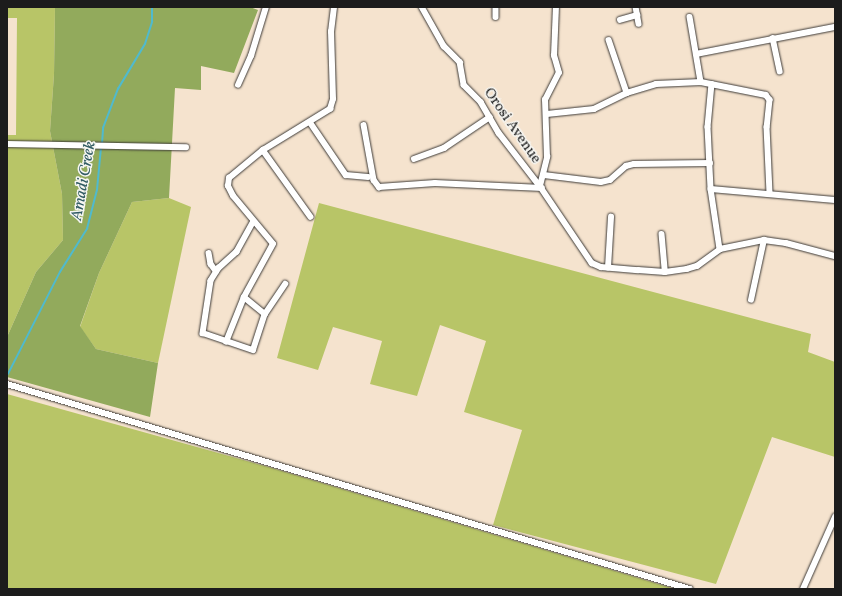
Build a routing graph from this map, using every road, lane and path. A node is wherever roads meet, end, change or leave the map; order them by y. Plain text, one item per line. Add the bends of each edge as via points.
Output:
1 (266, 7) edge
2 (334, 7) edge
3 (422, 7) edge
4 (496, 7) edge
5 (556, 7) edge
6 (636, 7) edge
7 (637, 15) junction
8 (496, 16) dead end
9 (690, 17) dead end
10 (620, 20) dead end
11 (639, 24) dead end
12 (835, 27) edge
13 (773, 38) junction
14 (609, 40) dead end
15 (696, 54) junction
16 (780, 71) dead end
17 (701, 82) junction
18 (712, 84) junction
19 (238, 85) dead end
20 (627, 93) junction
21 (547, 114) junction
22 (490, 117) junction
23 (310, 122) junction
24 (364, 125) dead end
25 (7, 144) edge
26 (186, 147) dead end
27 (263, 150) junction
28 (414, 159) dead end
29 (710, 163) junction
30 (544, 175) junction
31 (368, 177) dead end
32 (541, 187) junction
33 (711, 189) junction
34 (770, 194) junction
35 (835, 200) edge
36 (311, 217) dead end
37 (611, 217) dead end
38 (253, 223) junction
39 (662, 234) dead end
40 (764, 240) junction
41 (720, 249) junction
42 (209, 253) dead end
43 (835, 256) edge
44 (608, 268) junction
45 (216, 271) junction
46 (665, 272) junction
47 (285, 284) dead end
48 (244, 297) junction
49 (751, 300) dead end
50 (265, 314) junction
51 (226, 342) junction
52 (7, 384) edge
53 (835, 517) edge
54 (690, 589) edge
55 (803, 589) edge

1 - 19 street via 251,56
2 - 23 street via 331,32 332,104 326,113
3 - 22 street, Orosi Avenue via 444,46 460,62 464,85 482,102
4 - 8 street
5 - 21 street via 554,56 559,73 547,94
6 - 7 street
7 - 10 street
7 - 11 street
9 - 15 street
12 - 13 street
13 - 15 street
13 - 16 street
14 - 20 street
15 - 17 street
17 - 18 street
17 - 20 street via 656,84
18 - 29 street via 708,127
18 - 34 street via 769,97
20 - 21 street via 594,109
21 - 30 street via 548,147
22 - 28 street via 444,148
22 - 32 street, Orosi Avenue
23 - 27 street
23 - 31 street via 346,175
24 - 32 street via 374,180 379,187 435,183
25 - 26 street
27 - 36 street
27 - 38 street via 235,171 228,182 233,196
29 - 30 street via 634,164 626,166 610,180 601,182
29 - 33 street
30 - 32 street
32 - 44 street, Orosi Avenue via 574,240 592,263
33 - 34 street
33 - 41 street
34 - 35 street
37 - 44 street
38 - 45 street via 237,252
38 - 48 street via 273,244
39 - 46 street
40 - 41 street
40 - 43 street
40 - 49 street
41 - 46 street, Orosi Avenue via 697,266
42 - 45 street via 211,264
44 - 46 street, Orosi Avenue
45 - 51 street via 208,292 203,332
47 - 50 street
48 - 50 street
48 - 51 street
50 - 51 street via 253,350
52 - 54 street
53 - 55 street

